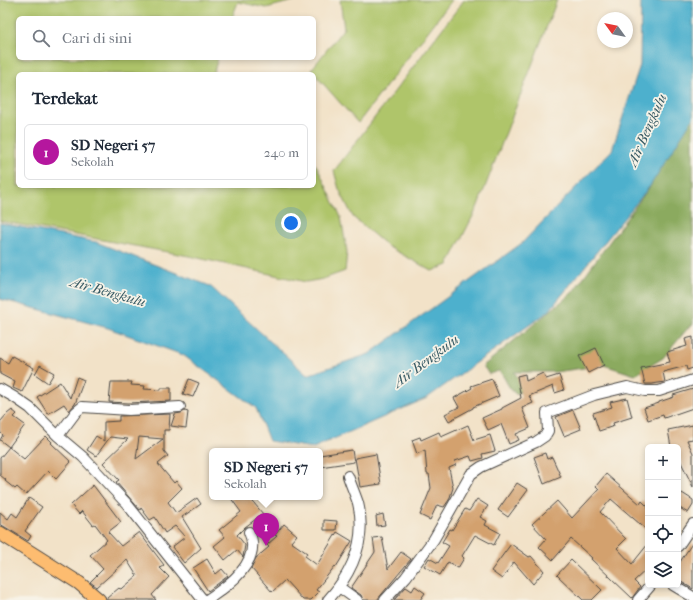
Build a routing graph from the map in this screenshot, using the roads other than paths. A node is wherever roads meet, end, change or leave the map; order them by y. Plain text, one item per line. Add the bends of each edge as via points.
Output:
1 (693, 380) edge
2 (0, 389) edge
3 (180, 407) dead end
4 (58, 436) junction
5 (348, 476) dead end
6 (693, 524) edge
7 (249, 532) dead end
8 (0, 533) edge
9 (681, 542) edge
10 (339, 587) junction
11 (648, 588) edge
12 (678, 588) edge
13 (693, 597) edge
14 (99, 600) edge
15 (203, 600) edge
16 (207, 600) edge
17 (328, 600) edge
18 (357, 600) edge
19 (385, 600) edge
20 (638, 600) edge

1 - 19 street via 659,391 645,392 626,387 594,395 547,413 548,431 545,436 471,474 434,539
2 - 4 street via 30,408
3 - 4 street via 128,410 82,407
4 - 15 street via 83,457 127,504
5 - 10 street via 358,503 361,536 356,554
6 - 9 street
7 - 16 street via 253,549 242,570 230,584
8 - 14 main road via 80,583
10 - 17 street
10 - 18 street
11 - 20 street
12 - 13 street

